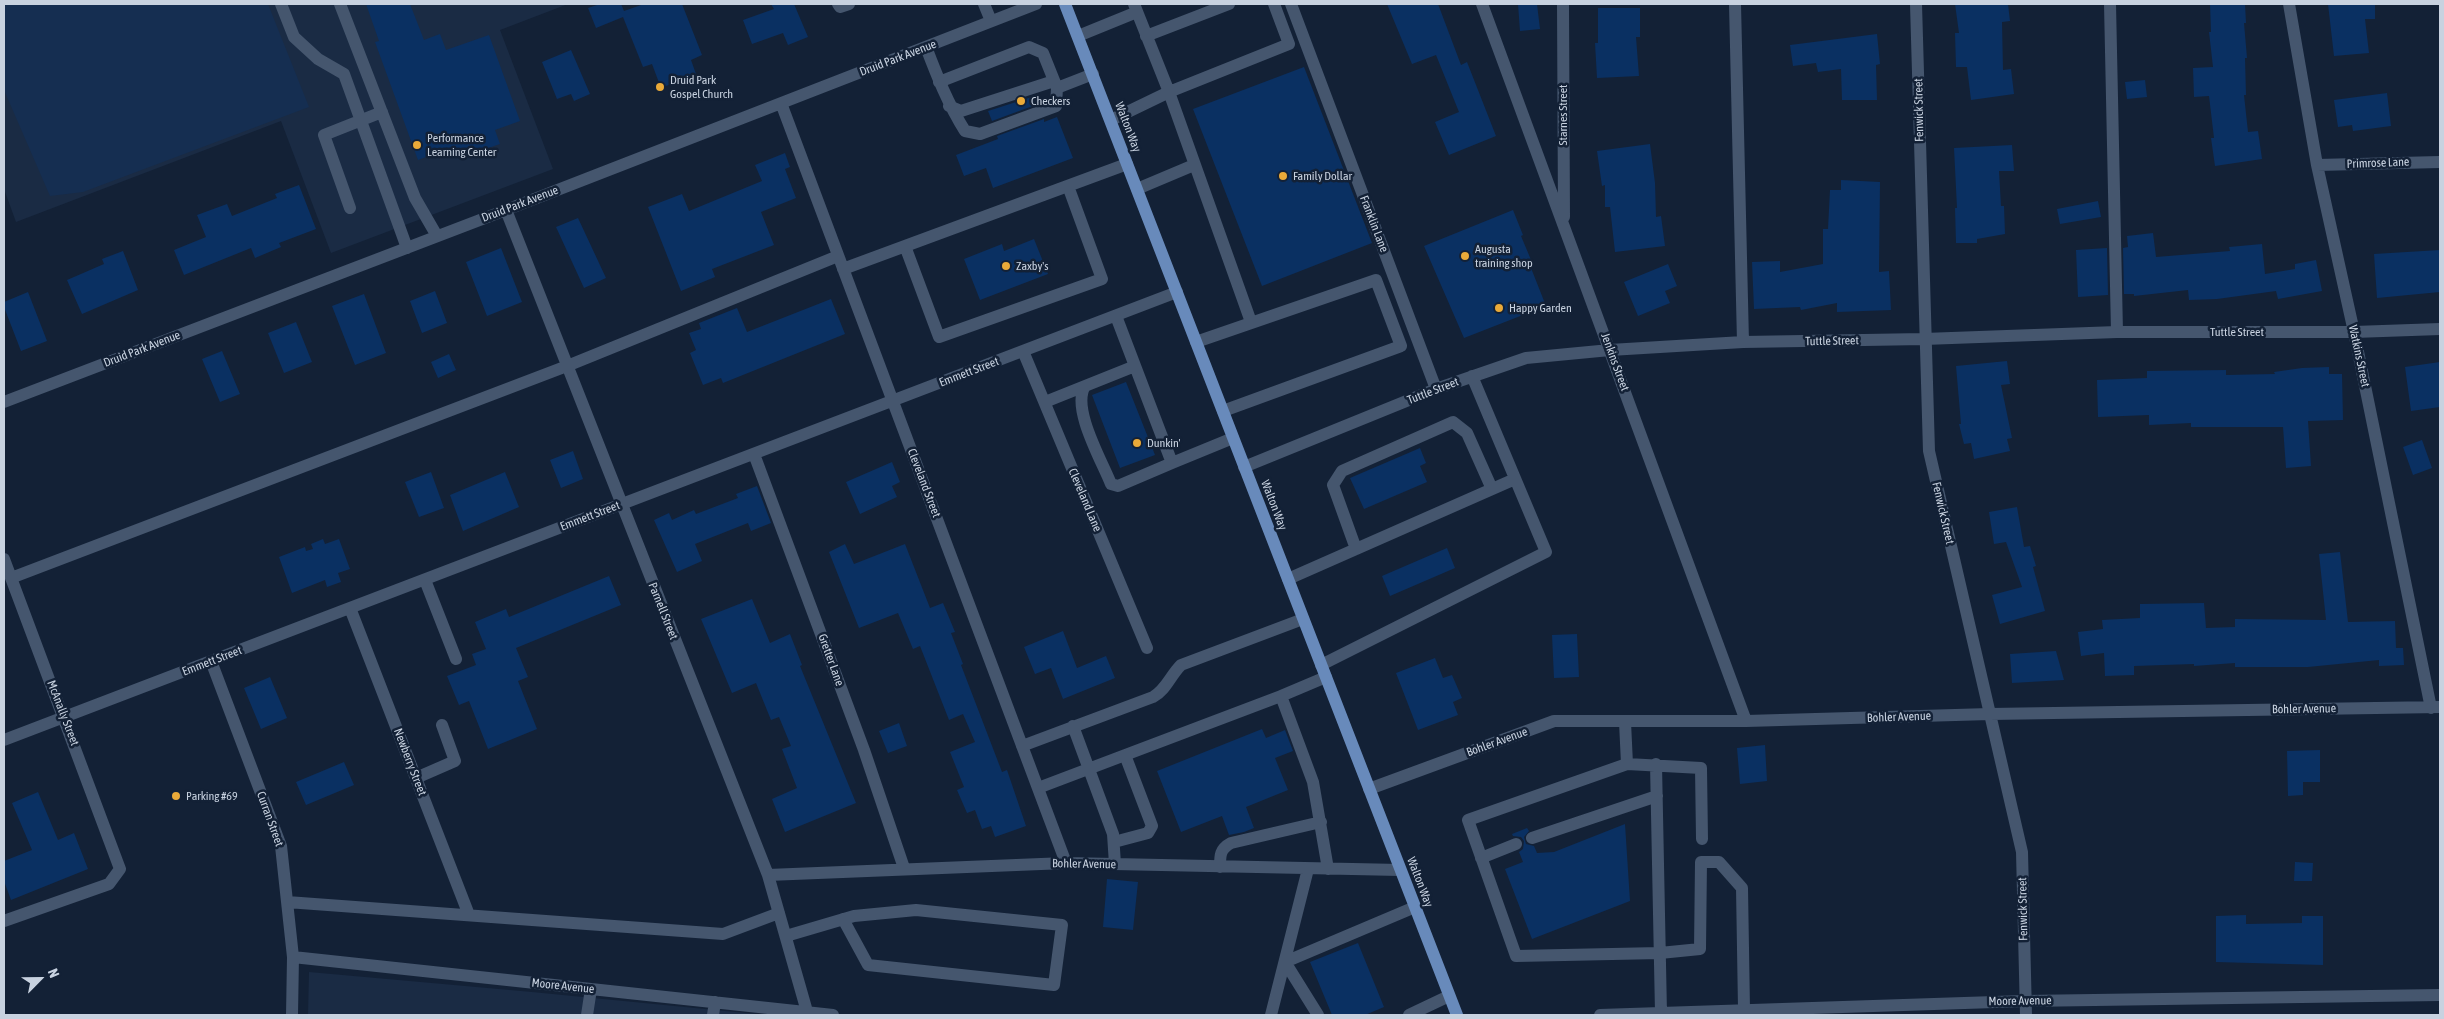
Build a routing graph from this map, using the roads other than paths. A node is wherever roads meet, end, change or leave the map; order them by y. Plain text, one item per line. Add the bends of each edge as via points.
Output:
1 (281, 4) edge
2 (340, 4) edge
3 (838, 4) edge
4 (849, 4) edge
5 (984, 4) edge
6 (1036, 4) edge
7 (1065, 4) edge
8 (1229, 4) edge
9 (1274, 4) edge
10 (1290, 4) edge
11 (1482, 4) edge
12 (1563, 4) edge
13 (1735, 4) edge
14 (1916, 4) edge
15 (2110, 4) edge
16 (2289, 4) edge
17 (1136, 8) edge
18 (991, 21) junction
19 (1078, 36) junction
20 (1146, 36) junction
21 (926, 47) junction
22 (1093, 74) junction
23 (939, 82) junction
24 (1056, 85) junction
25 (1169, 92) junction
26 (781, 103) junction
27 (949, 106) junction
28 (382, 112) junction
29 (361, 120) junction
30 (1110, 120) junction
31 (2440, 162) edge
32 (1128, 164) junction
33 (1194, 165) junction
34 (2316, 165) junction
35 (1068, 186) junction
36 (1137, 189) junction
37 (350, 208) dead end
38 (506, 210) junction
39 (1564, 227) junction
40 (437, 236) junction
41 (905, 246) junction
42 (407, 248) junction
43 (838, 256) junction
44 (843, 269) junction
45 (1177, 292) junction
46 (1116, 316) junction
47 (1251, 322) junction
48 (2440, 329) edge
49 (2117, 332) junction
50 (2354, 332) junction
51 (1924, 340) junction
52 (1196, 342) junction
53 (1743, 342) junction
54 (1610, 350) junction
55 (1023, 351) junction
56 (567, 366) junction
57 (1135, 366) junction
58 (1472, 376) junction
59 (1085, 386) junction
60 (1436, 389) junction
61 (893, 401) junction
62 (4, 402) edge
63 (1044, 402) junction
64 (1223, 411) junction
65 (1233, 438) junction
66 (754, 454) junction
67 (1172, 463) junction
68 (1244, 467) junction
69 (1515, 479) junction
70 (1492, 489) junction
71 (621, 505) junction
72 (1356, 549) junction
73 (4, 558) edge
74 (11, 578) junction
75 (1288, 579) junction
76 (425, 580) junction
77 (350, 608) junction
78 (1303, 619) junction
79 (1147, 648) dead end
80 (456, 659) dead end
81 (211, 661) junction
82 (1321, 665) junction
83 (1326, 677) junction
84 (1281, 696) junction
85 (2436, 707) edge
86 (1990, 714) junction
87 (65, 717) junction
88 (1746, 721) junction
89 (1625, 722) junction
90 (442, 724) dead end
91 (1073, 726) junction
92 (4, 740) edge
93 (1022, 746) junction
94 (1125, 755) junction
95 (1627, 764) junction
96 (1656, 764) junction
97 (1089, 769) junction
98 (416, 778) junction
99 (1038, 788) junction
100 (1369, 789) junction
101 (1656, 796) junction
102 (1321, 822) junction
103 (1532, 838) dead end
104 (1702, 839) dead end
105 (1114, 842) junction
106 (1516, 844) dead end
107 (1481, 858) junction
108 (1066, 863) junction
109 (1115, 864) junction
110 (1220, 867) junction
111 (904, 868) junction
112 (1308, 868) junction
113 (1328, 869) junction
114 (1400, 870) junction
115 (768, 875) junction
116 (287, 902) junction
117 (1415, 907) junction
118 (780, 913) junction
119 (469, 915) junction
120 (844, 920) junction
121 (4, 922) edge
122 (786, 936) junction
123 (1660, 954) junction
124 (293, 957) junction
125 (1285, 962) junction
126 (590, 989) junction
127 (2440, 995) edge
128 (1449, 996) junction
129 (2025, 1001) junction
130 (715, 1002) junction
131 (1744, 1009) junction
132 (1661, 1013) junction
133 (809, 1014) edge
134 (292, 1015) edge
135 (587, 1015) edge
136 (713, 1015) edge
137 (833, 1015) edge
138 (1272, 1015) edge
139 (1318, 1015) edge
140 (1409, 1015) edge
141 (1457, 1015) edge
142 (1600, 1015) edge
143 (1620, 1015) edge
144 (2026, 1015) edge

1 - 29 street via 294,37 318,59 344,74
2 - 28 street
3 - 4 street via 840,7
5 - 18 street
6 - 18 street, Druid Park Avenue
7 - 19 main road, Walton Way
8 - 20 street
9 - 25 street via 1289,44
10 - 60 street, Franklin Lane
11 - 39 street, Jenkins Street
12 - 39 street, Starnes Street
13 - 53 street
14 - 51 street, Fenwick Street
15 - 49 street
16 - 34 street, Watkins Street
17 - 19 street
17 - 20 street
18 - 21 street, Druid Park Avenue
19 - 22 main road, Walton Way
20 - 25 street
21 - 23 street
21 - 26 street, Druid Park Avenue
22 - 24 street
22 - 30 main road, Walton Way
23 - 24 street via 1029,47 1043,53
23 - 27 street
24 - 27 street via 961,111
24 - 27 street via 1056,106 980,134 965,130
25 - 30 street
25 - 33 street
26 - 38 street, Druid Park Avenue
26 - 43 street, Cleveland Street
28 - 29 street
28 - 40 street via 415,198
29 - 37 street via 324,135
29 - 42 street
30 - 32 main road, Walton Way
31 - 34 street, Primrose Lane
32 - 35 street
32 - 36 main road, Walton Way
33 - 36 street
33 - 47 street
34 - 50 street, Watkins Street
35 - 41 street
35 - 41 street via 1102,278 1093,282 940,337
36 - 45 main road, Walton Way
38 - 40 street, Druid Park Avenue
38 - 56 street, Parnell Street
39 - 54 street, Jenkins Street
40 - 42 street, Druid Park Avenue
41 - 44 street
42 - 62 street, Druid Park Avenue
43 - 44 street, Cleveland Street
43 - 56 street
44 - 61 street, Cleveland Street
45 - 46 street, Emmett Street
45 - 52 main road, Walton Way
46 - 55 street, Emmett Street
46 - 57 street
47 - 52 street
47 - 64 street via 1376,280 1401,346
48 - 50 street, Tuttle Street
49 - 50 street, Tuttle Street
49 - 51 street, Tuttle Street
50 - 85 street, Watkins Street
51 - 53 street, Tuttle Street
51 - 86 street, Fenwick Street via 1929,451
52 - 64 main road, Walton Way
53 - 54 street, Tuttle Street
54 - 58 street, Tuttle Street via 1526,358
54 - 88 street, Jenkins Street
55 - 61 street, Emmett Street
55 - 63 street, Cleveland Lane
56 - 71 street, Parnell Street
56 - 74 street
57 - 59 street
57 - 67 street
58 - 60 street, Tuttle Street
58 - 69 street
59 - 63 street
59 - 67 street via 1081,392 1081,410 1111,484 1118,486
60 - 68 street, Tuttle Street
61 - 66 street, Emmett Street
61 - 93 street, Cleveland Street
63 - 79 street, Cleveland Lane
64 - 65 main road, Walton Way
65 - 67 street
65 - 68 main road, Walton Way
66 - 71 street, Emmett Street
66 - 111 street, Gretter Lane via 864,750
68 - 75 main road, Walton Way
69 - 70 street
69 - 82 street via 1546,552
70 - 72 street
70 - 72 street via 1467,433 1453,422 1342,471 1333,485
71 - 76 street, Emmett Street
71 - 115 street, Parnell Street
72 - 75 street
73 - 74 street, McAnally Street
74 - 87 street, McAnally Street
75 - 78 main road, Walton Way
76 - 77 street, Emmett Street
76 - 80 street
77 - 81 street, Emmett Street
77 - 98 street, Newberry Street
78 - 82 main road, Walton Way
78 - 91 street via 1180,665 1162,692
81 - 87 street, Emmett Street
81 - 116 street, Curran Street via 281,846
82 - 83 main road, Walton Way
83 - 84 street
83 - 100 main road, Walton Way
84 - 94 street
84 - 102 street via 1313,782
85 - 86 street, Bohler Avenue
86 - 88 street, Bohler Avenue
86 - 129 street, Fenwick Street via 2022,852
87 - 92 street, Emmett Street
87 - 121 street, McAnally Street via 120,869 109,884
88 - 89 street, Bohler Avenue
89 - 95 street
89 - 100 street, Bohler Avenue via 1554,721
90 - 98 street via 455,761
91 - 93 street
91 - 97 street
93 - 99 street, Cleveland Street
94 - 97 street
94 - 105 street via 1152,826 1148,833
95 - 96 street
95 - 107 street via 1468,820
96 - 101 street
96 - 104 street via 1701,768
97 - 99 street
97 - 105 street
98 - 119 street, Newberry Street
99 - 108 street, Cleveland Street
100 - 114 main road, Walton Way
101 - 103 street
101 - 123 street
102 - 110 street via 1231,843 1220,853
102 - 113 street
105 - 109 street
106 - 107 street
107 - 123 street via 1516,956
108 - 109 street, Bohler Avenue
108 - 111 street, Bohler Avenue
109 - 110 street, Bohler Avenue
110 - 112 street, Bohler Avenue
111 - 115 street, Bohler Avenue
112 - 113 street, Bohler Avenue
112 - 125 street
113 - 114 street, Bohler Avenue
114 - 117 main road, Walton Way
115 - 118 street, Parnell Street
116 - 119 street
116 - 124 street, Curran Street
117 - 125 street
117 - 128 main road, Walton Way
118 - 119 street via 723,934
118 - 122 street, Parnell Street
120 - 120 street via 854,916 916,910 1062,925 1054,986 868,965
120 - 122 street
122 - 133 street, Parnell Street
123 - 131 street via 1700,949 1701,862 1719,862 1742,888
123 - 132 street
124 - 126 street, Moore Avenue
124 - 134 street, Curran Street
125 - 138 street
125 - 139 street
126 - 130 street, Moore Avenue
126 - 135 street
127 - 129 street, Moore Avenue
128 - 140 street
128 - 141 main road, Walton Way
129 - 131 street, Moore Avenue
129 - 144 street, Fenwick Street
130 - 133 street, Moore Avenue
130 - 136 street
131 - 132 street, Moore Avenue
132 - 143 street, Moore Avenue
133 - 137 street, Moore Avenue
142 - 143 street, Moore Avenue

